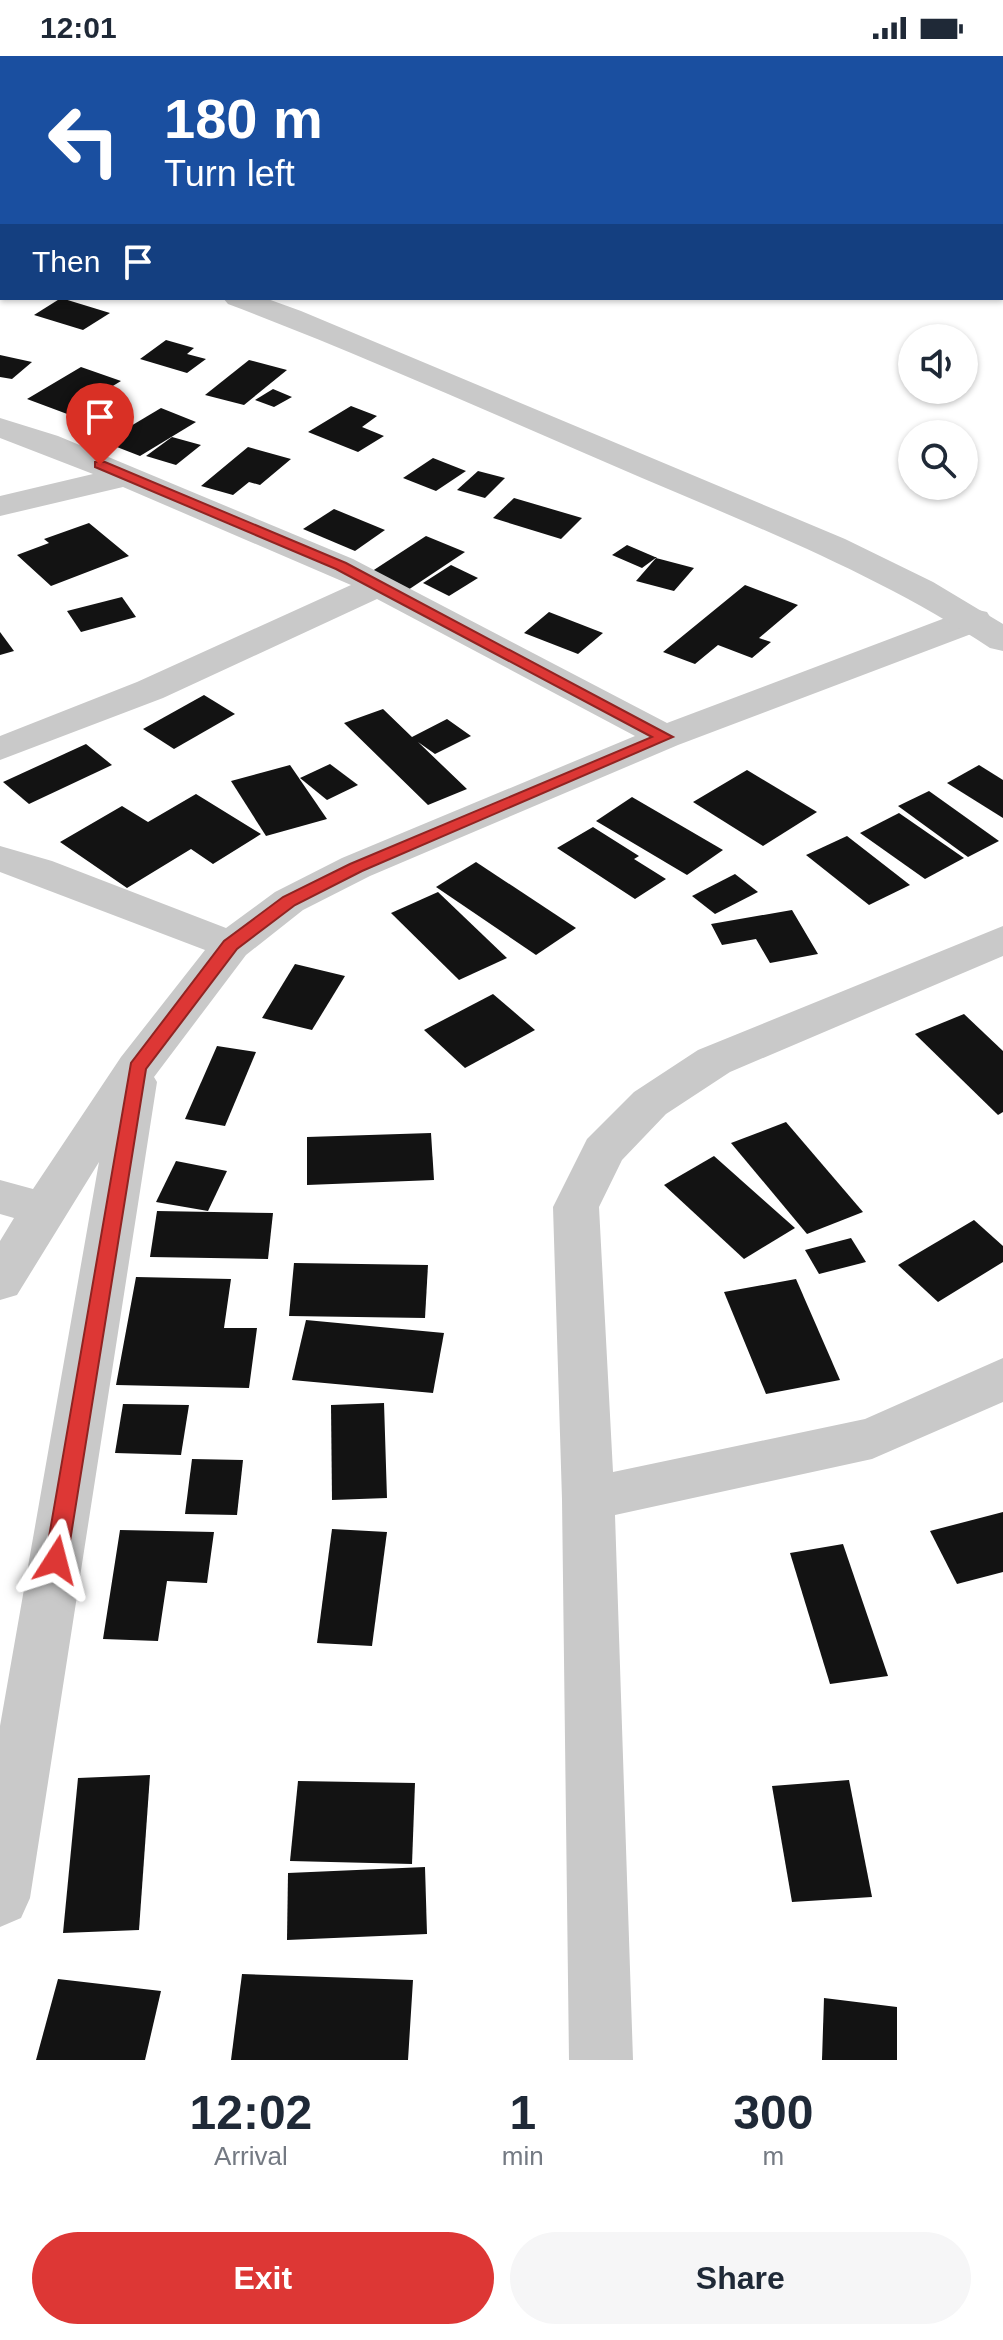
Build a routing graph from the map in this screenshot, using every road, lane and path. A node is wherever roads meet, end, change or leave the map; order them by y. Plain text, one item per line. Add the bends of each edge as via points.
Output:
1 (243, 300) edge
2 (0, 428) edge
3 (127, 476) junction
4 (0, 506) edge
5 (379, 585) junction
6 (988, 630) edge
7 (665, 737) junction
8 (0, 749) edge
9 (0, 859) edge
10 (1003, 940) edge
11 (231, 945) junction
12 (137, 1068) junction
13 (0, 1197) edge
14 (44, 1209) junction
15 (0, 1282) edge
16 (1003, 1378) edge
17 (588, 1499) junction
18 (0, 1898) edge
19 (601, 2060) edge

1 - 6 street via 790,529 879,569
2 - 3 street
3 - 4 street
3 - 5 street
5 - 7 street
5 - 8 street via 150,690
6 - 7 street
7 - 11 street via 356,867 289,901
9 - 11 street
10 - 17 street via 714,1061 650,1103 603,1151 576,1207
11 - 12 street
12 - 14 street
12 - 18 street
13 - 14 street
14 - 15 street
16 - 17 street via 872,1438
17 - 19 street

